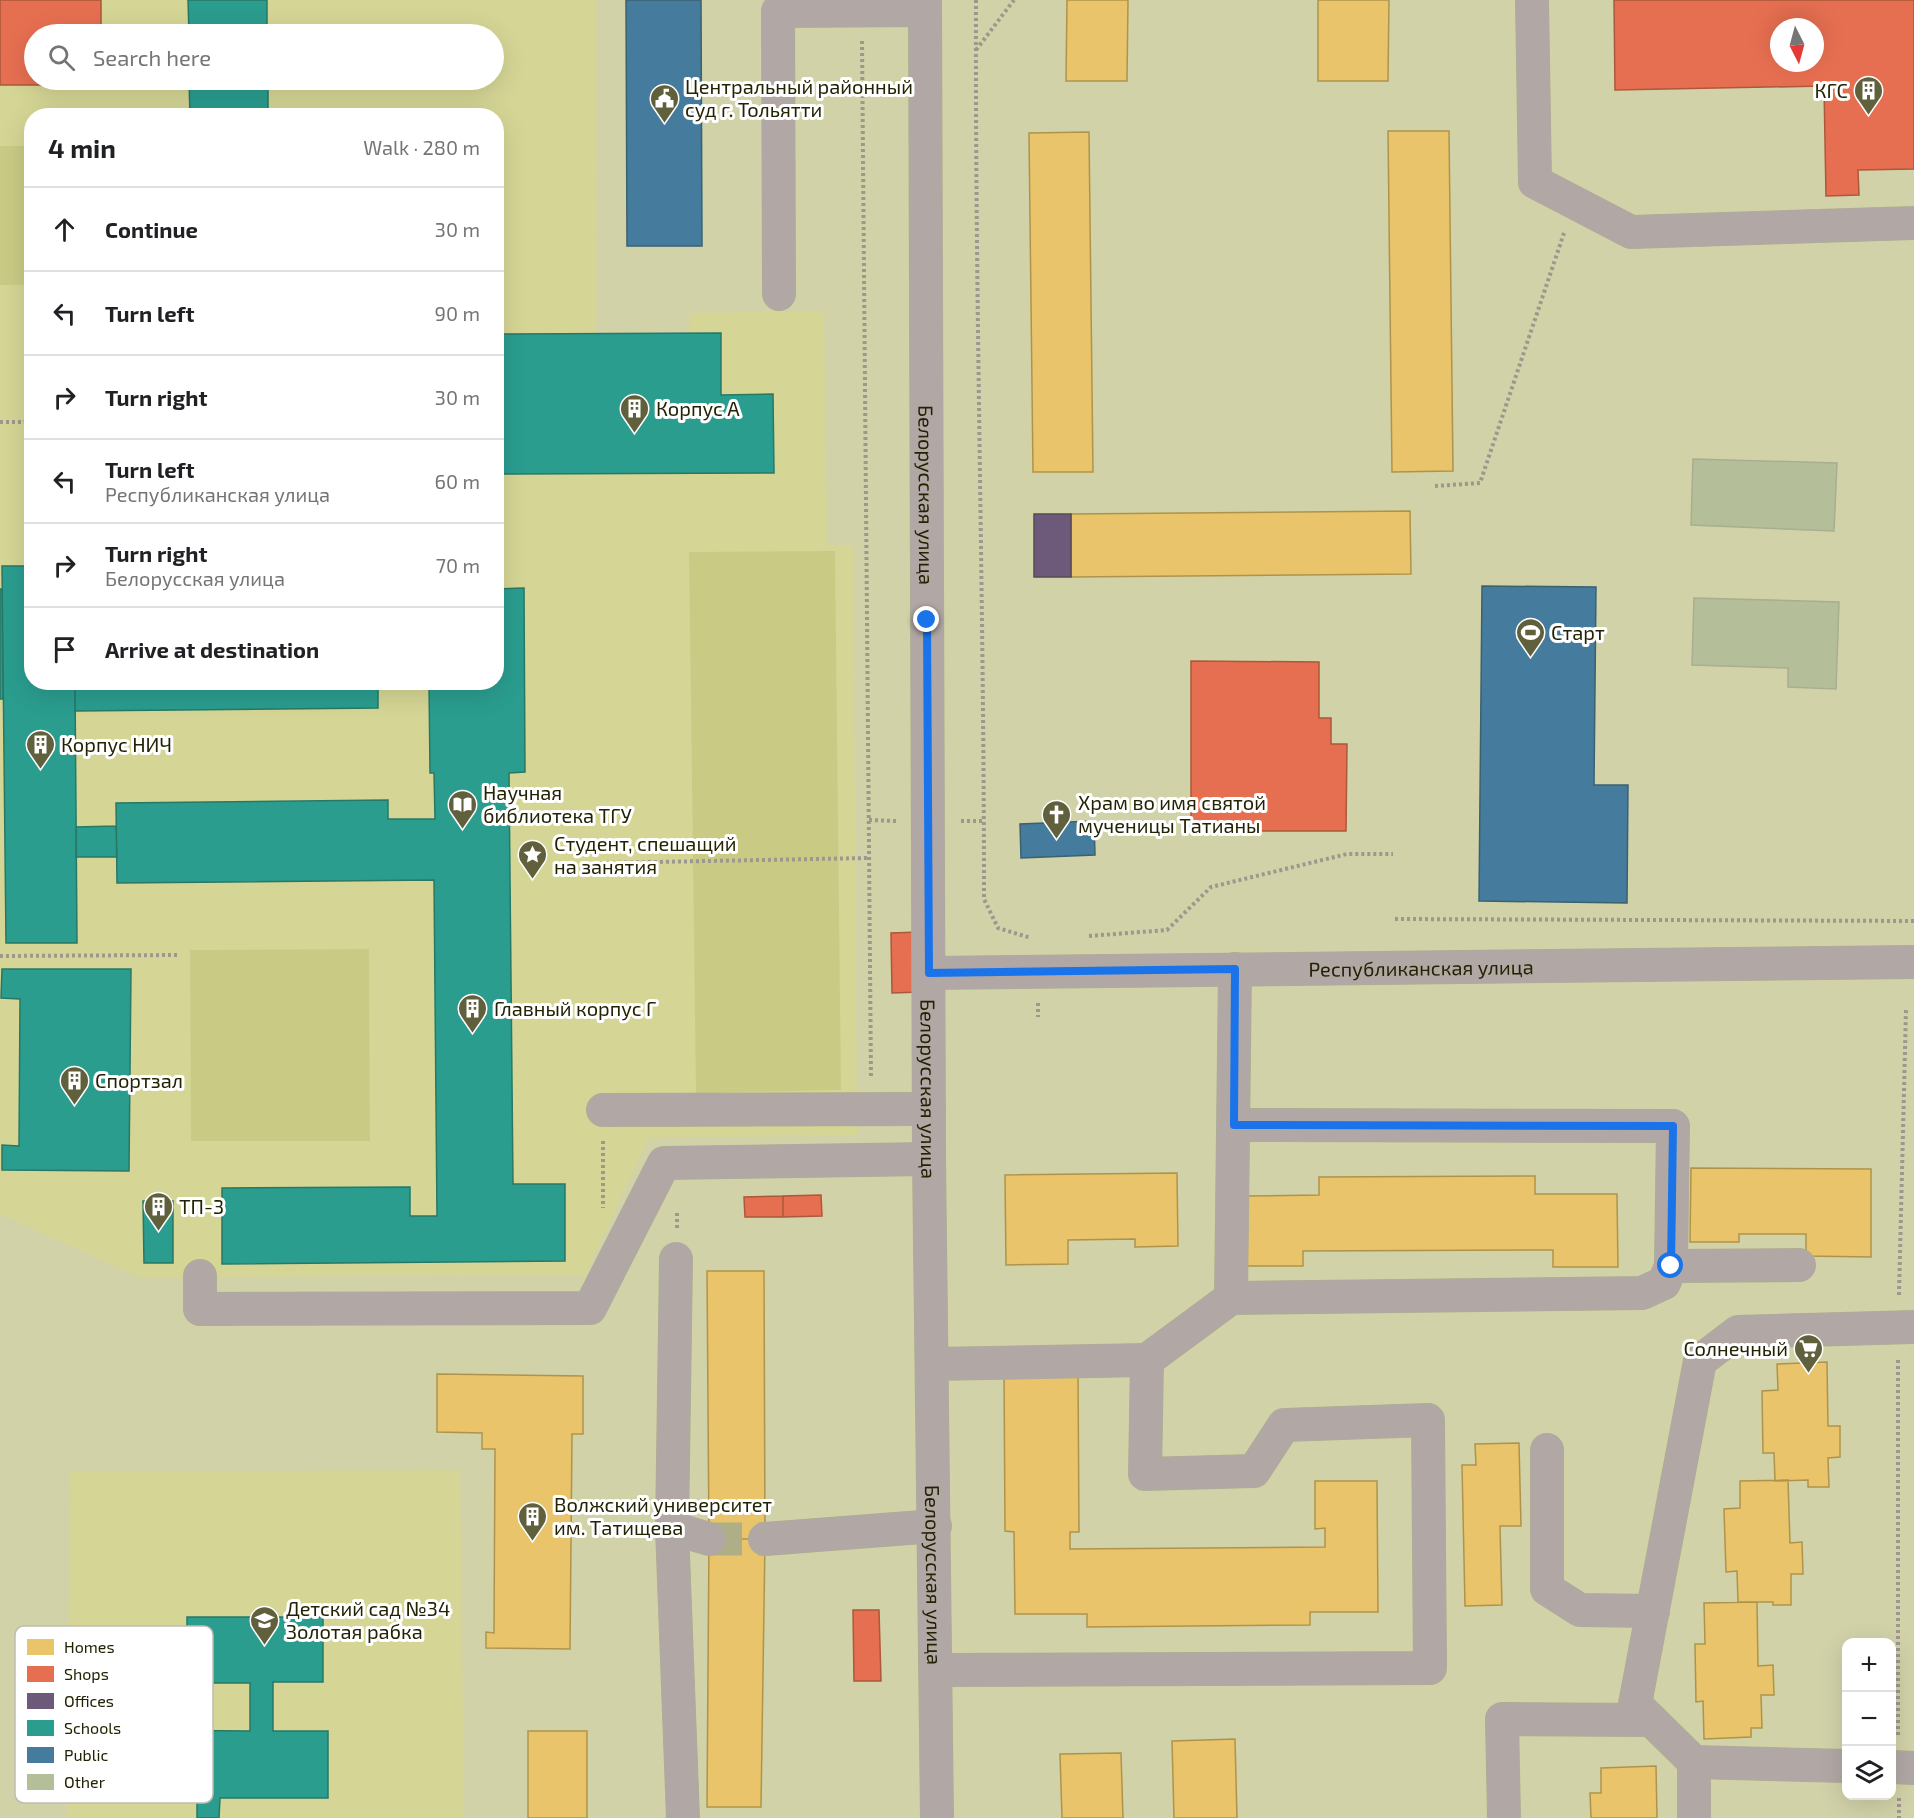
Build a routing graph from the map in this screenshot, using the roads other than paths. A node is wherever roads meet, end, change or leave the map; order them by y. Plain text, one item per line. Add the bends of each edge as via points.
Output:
1 (1532, 0) edge
2 (925, 5) edge
3 (1914, 223) edge
4 (779, 294) dead end
5 (1914, 962) edge
6 (1235, 969) junction
7 (929, 973) junction
8 (929, 1109) junction
9 (603, 1110) dead end
10 (1234, 1125) junction
11 (929, 1159) junction
12 (676, 1259) dead end
13 (1799, 1265) dead end
14 (1671, 1266) junction
15 (200, 1276) dead end
16 (1231, 1298) junction
17 (1906, 1327) edge
18 (1147, 1360) junction
19 (932, 1364) junction
20 (1547, 1450) dead end
21 (934, 1526) junction
22 (672, 1528) junction
23 (709, 1539) tunnel mouth
24 (765, 1539) tunnel mouth
25 (1653, 1611) junction
26 (936, 1670) junction
27 (1650, 1720) junction
28 (1694, 1762) junction
29 (1842, 1766) edge
30 (683, 1818) edge
31 (937, 1818) edge
32 (1504, 1818) edge
33 (1694, 1818) edge

1 - 3 street via 1535,182 1631,232
2 - 4 street via 778,11
2 - 7 street, Белорусская улица
5 - 6 street, Республиканская улица
6 - 7 street, Республиканская улица
6 - 10 street
7 - 8 street, Белорусская улица
8 - 9 street
8 - 11 street, Белорусская улица
10 - 14 street via 1673,1126
10 - 16 street
11 - 15 street via 664,1162 590,1308 200,1309
11 - 19 street, Белорусская улица
12 - 22 street
13 - 14 street
14 - 16 street via 1664,1283 1642,1293
16 - 18 street
17 - 25 street via 1738,1332 1700,1361
18 - 19 street
18 - 26 street via 1144,1474 1254,1471 1284,1425 1428,1420 1430,1668
19 - 21 street, Белорусская улица
20 - 25 street via 1547,1589 1580,1610
21 - 24 street
21 - 26 street, Белорусская улица
22 - 23 street
22 - 30 street
25 - 27 street via 1635,1704
26 - 31 street, Белорусская улица
27 - 28 street
27 - 32 street via 1502,1719
28 - 29 street
28 - 33 street

